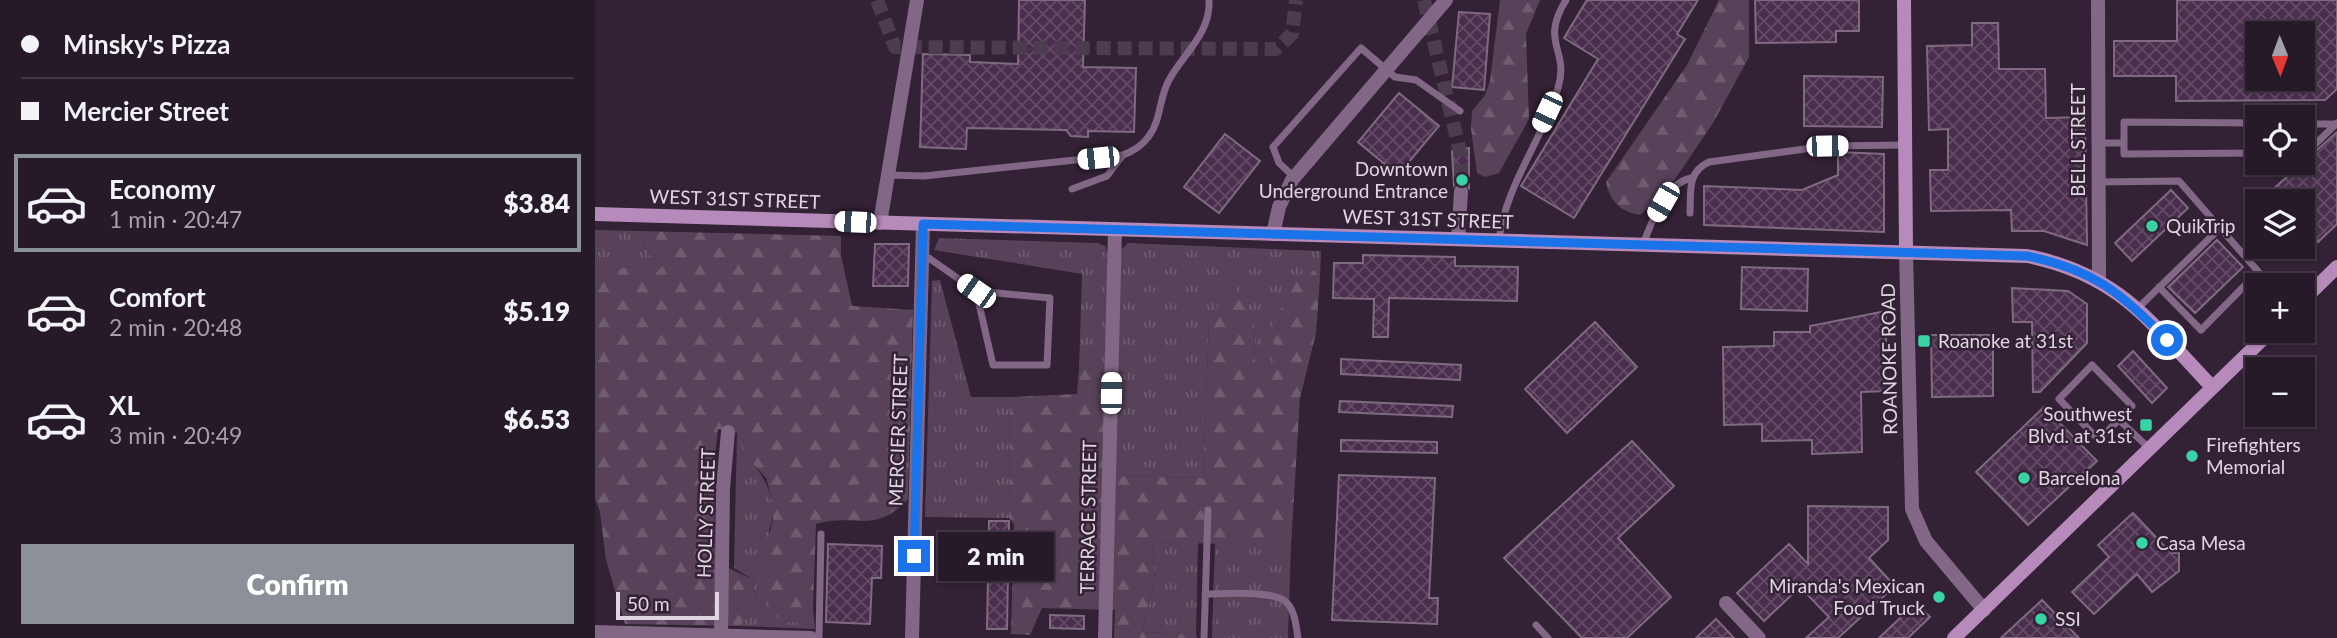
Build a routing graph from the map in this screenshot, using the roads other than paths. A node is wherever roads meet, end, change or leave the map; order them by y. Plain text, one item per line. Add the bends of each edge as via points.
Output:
1 (917, 0) edge
2 (1209, 0) edge
3 (1446, 0) edge
4 (1566, 0) edge
5 (1904, 0) edge
6 (2098, 0) edge
7 (1387, 69) junction
8 (1460, 111) dead end
9 (2245, 123) edge
10 (2336, 123) edge
11 (2315, 124) edge
12 (2098, 143) junction
13 (2124, 143) junction
14 (2315, 144) edge
15 (1905, 145) junction
16 (2245, 153) edge
17 (1123, 155) junction
18 (888, 175) junction
19 (1295, 177) junction
20 (1691, 178) junction
21 (2098, 182) junction
22 (1072, 189) dead end
23 (1461, 192) tunnel mouth
24 (595, 214) edge
25 (1690, 214) dead end
26 (880, 223) junction
27 (923, 224) junction
28 (2220, 228) junction
29 (1115, 229) junction
30 (1273, 234) junction
31 (1458, 239) junction
32 (1499, 240) junction
33 (1643, 244) junction
34 (1906, 252) junction
35 (922, 254) junction
36 (2337, 267) edge
37 (2258, 272) joint
38 (2099, 279) junction
39 (2159, 287) junction
40 (2315, 288) edge
41 (976, 291) junction
42 (2137, 309) junction
43 (2258, 343) edge
44 (2212, 387) junction
45 (2119, 420) junction
46 (728, 432) dead end
47 (2149, 449) junction
48 (1208, 509) dead end
49 (821, 534) dead end
50 (1205, 594) junction
51 (1726, 603) dead end
52 (1984, 610) junction
53 (1536, 625) dead end
54 (595, 632) edge
55 (624, 635) edge
56 (721, 637) edge
57 (811, 638) edge
58 (819, 638) edge
59 (912, 638) edge
60 (1105, 638) edge
61 (1203, 638) edge
62 (1298, 638) edge
63 (1548, 638) edge
64 (1759, 638) edge
65 (1954, 638) edge

1 - 18 street
2 - 17 lane via 1205,27 1169,80 1155,126 1138,149
3 - 7 street
4 - 32 lane via 1552,30 1562,68 1558,89 1514,183 1502,214
5 - 15 main road, ROANOKE ROAD
6 - 12 street, BELL STREET
7 - 8 lane via 1402,80 1416,80
7 - 19 street
7 - 19 lane via 1361,47 1273,147 1279,163
9 - 13 lane via 2124,122
10 - 11 lane
10 - 14 lane
12 - 13 lane
12 - 21 street, BELL STREET
13 - 16 lane via 2124,155
15 - 20 lane via 1827,146 1709,162
15 - 34 main road, ROANOKE ROAD
17 - 18 lane via 924,176
17 - 22 lane via 1107,176
18 - 26 street
19 - 30 street via 1279,207
20 - 25 lane
20 - 33 lane via 1671,189
21 - 28 lane via 2179,181
21 - 38 street, BELL STREET
23 - 31 street
24 - 26 main road, WEST 31ST STREET
26 - 27 main road, WEST 31ST STREET
27 - 29 main road, WEST 31ST STREET
27 - 35 street, MERCIER STREET
28 - 37 lane
28 - 39 lane
29 - 30 main road, WEST 31ST STREET
29 - 60 street, TERRACE STREET
30 - 31 main road, WEST 31ST STREET
31 - 32 main road, WEST 31ST STREET
32 - 33 main road, WEST 31ST STREET
33 - 34 main road, WEST 31ST STREET
34 - 38 main road, WEST 31ST STREET via 2027,256
34 - 52 street, ROANOKE ROAD via 1912,509 1926,541
35 - 41 lane
35 - 59 street, MERCIER STREET
36 - 40 main road
37 - 39 lane via 2201,330
38 - 42 main road, WEST 31ST STREET
39 - 42 lane
41 - 41 lane via 993,365 1047,365 1050,298
42 - 44 main road, WEST 31ST STREET
43 - 44 main road
44 - 47 main road
45 - 45 lane via 2132,406 2092,365 2059,399 2099,440
45 - 47 lane
46 - 56 street, HOLLY STREET
47 - 52 main road
48 - 50 lane
49 - 58 lane
50 - 61 lane
50 - 62 lane via 1268,595 1285,601
51 - 64 street
52 - 65 main road
53 - 63 lane
54 - 55 street
55 - 56 street
56 - 57 street

